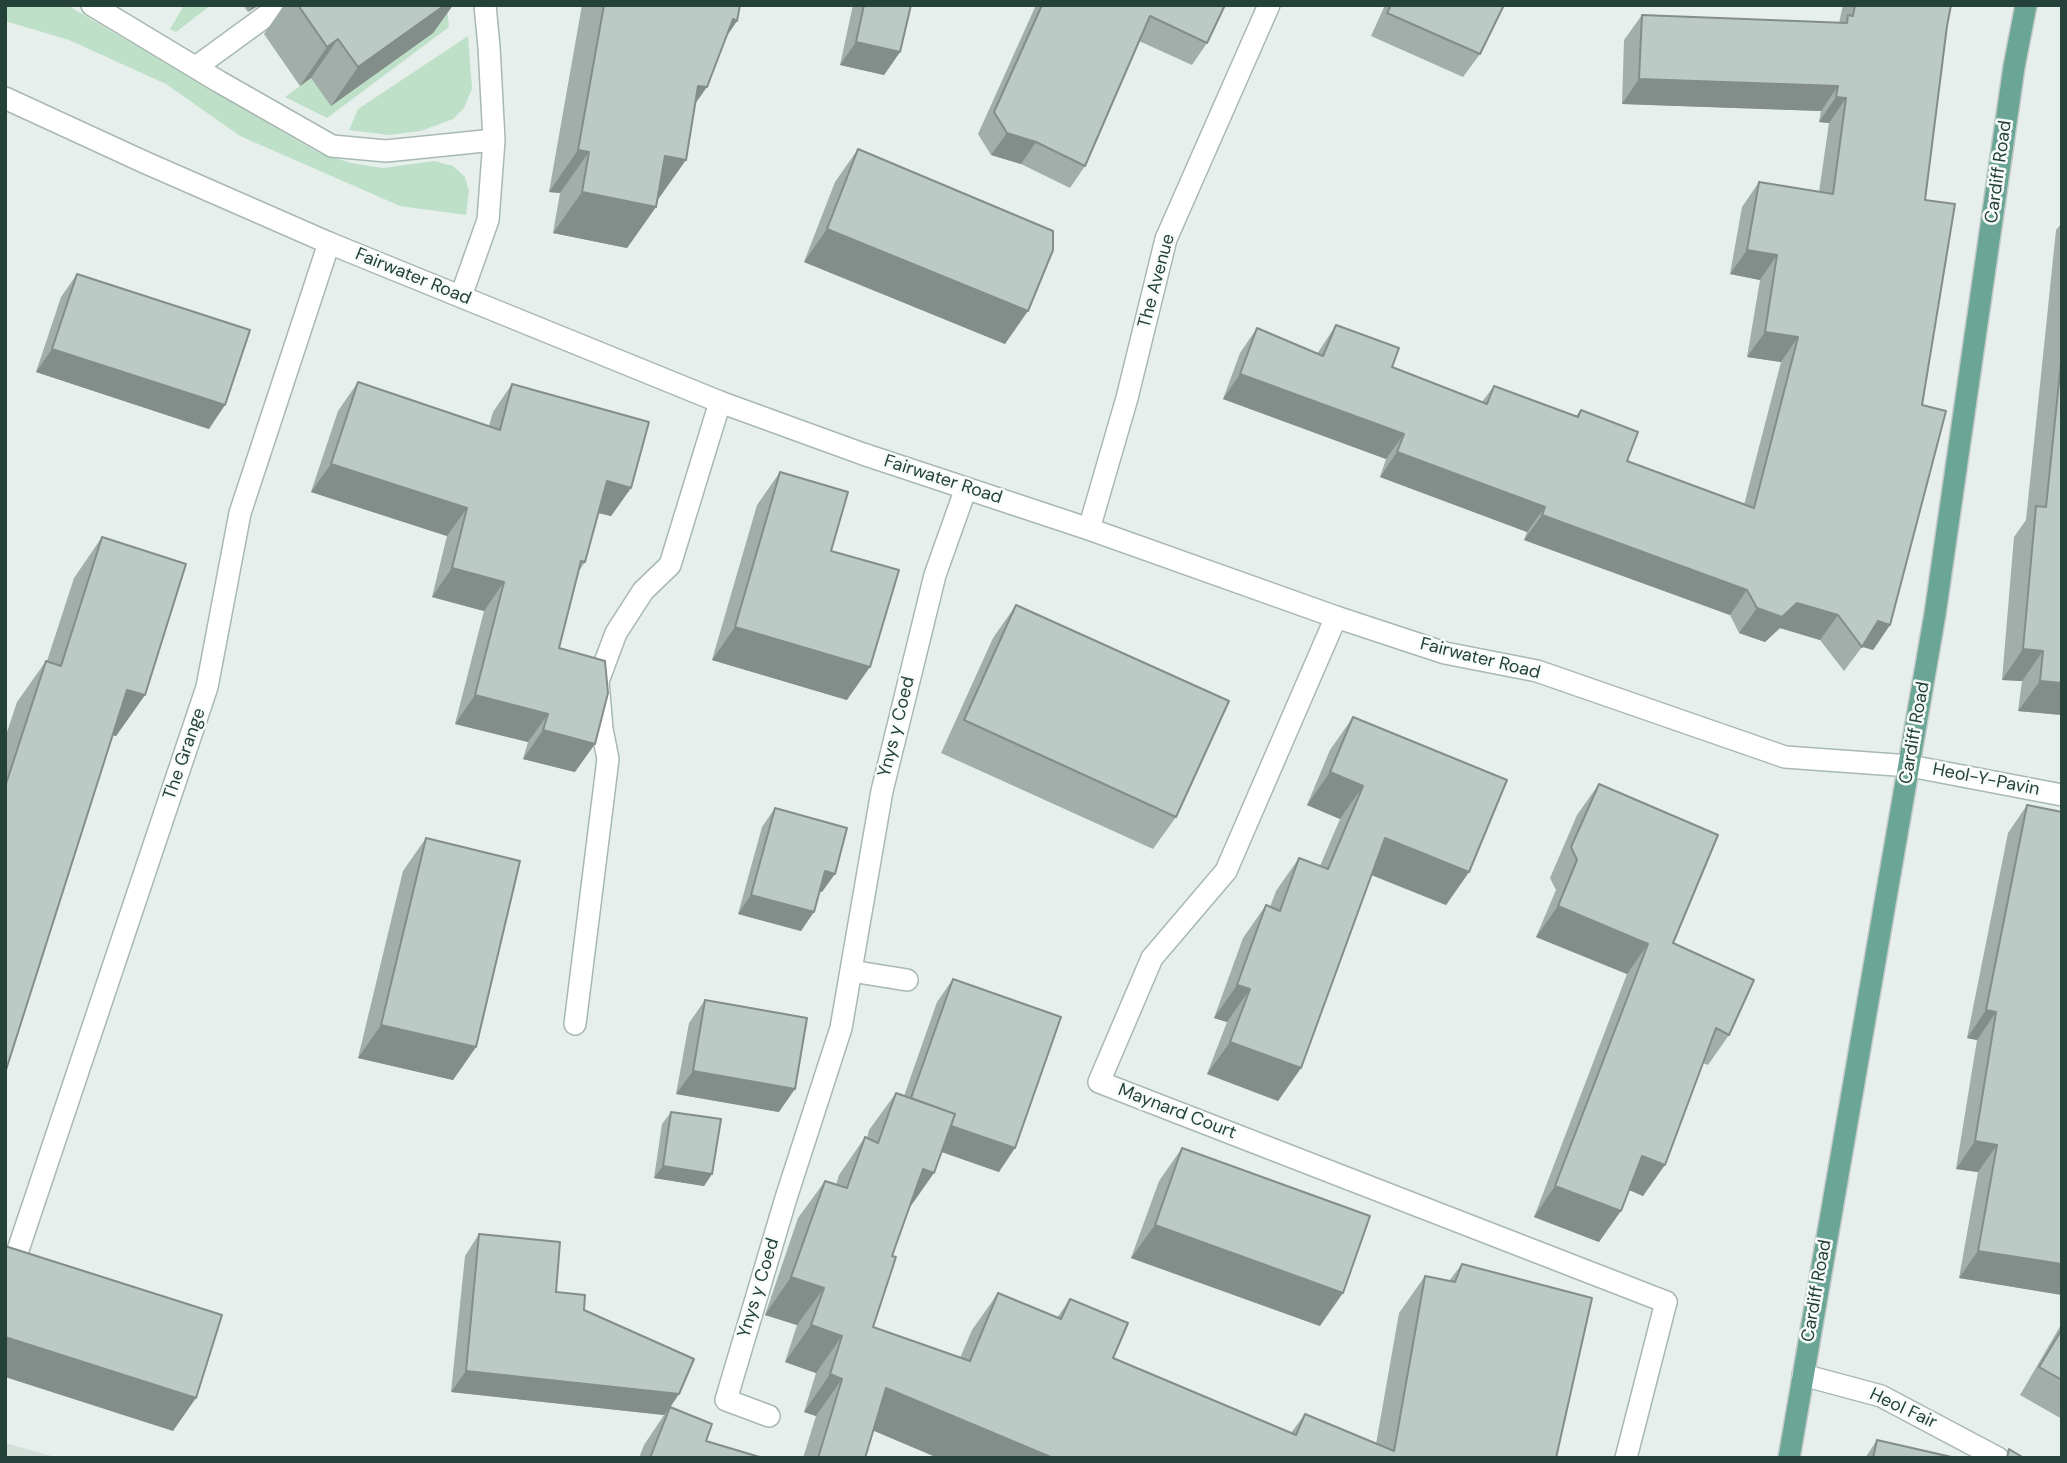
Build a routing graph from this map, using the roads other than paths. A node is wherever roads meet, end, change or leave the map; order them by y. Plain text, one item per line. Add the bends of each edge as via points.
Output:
1 (92, 5) edge
2 (281, 5) edge
3 (485, 5) edge
4 (1269, 5) edge
5 (2026, 5) edge
6 (196, 67) junction
7 (5, 98) edge
8 (494, 140) junction
9 (329, 243) junction
10 (461, 296) junction
11 (720, 402) junction
12 (966, 488) junction
13 (1089, 529) junction
14 (1336, 617) junction
15 (1910, 766) junction
16 (2062, 795) edge
17 (851, 971) junction
18 (907, 980) dead end
19 (575, 1024) dead end
20 (15, 1259) edge
21 (1803, 1375) junction
22 (769, 1416) dead end
23 (1626, 1458) edge
24 (1789, 1458) edge
25 (1997, 1458) edge

1 - 6 street
2 - 6 street
3 - 8 street
4 - 13 street, The Avenue via 1166,239
5 - 15 main road, Cardiff Road
6 - 8 street via 332,146 386,151
7 - 9 street, Fairwater Road
8 - 10 street via 488,220
9 - 10 street, Fairwater Road
9 - 20 street, The Grange via 240,513 208,687
10 - 11 street, Fairwater Road
11 - 12 street, Fairwater Road
11 - 19 street via 670,565 643,591 616,633 598,681 608,759
12 - 13 street, Fairwater Road
12 - 17 street, Ynys y Coed via 935,575 881,791
13 - 14 street, Fairwater Road
14 - 15 street, Fairwater Road via 1445,653 1537,671 1784,757
14 - 23 street, Maynard Court via 1226,870 1152,958 1098,1082 1666,1302
15 - 16 street, Heol-Y-Pavin
15 - 21 main road, Cardiff Road
17 - 18 street
17 - 22 street, Ynys y Coed via 841,1028 726,1400
21 - 24 main road, Cardiff Road
21 - 25 street, Heol Fair via 1881,1396

